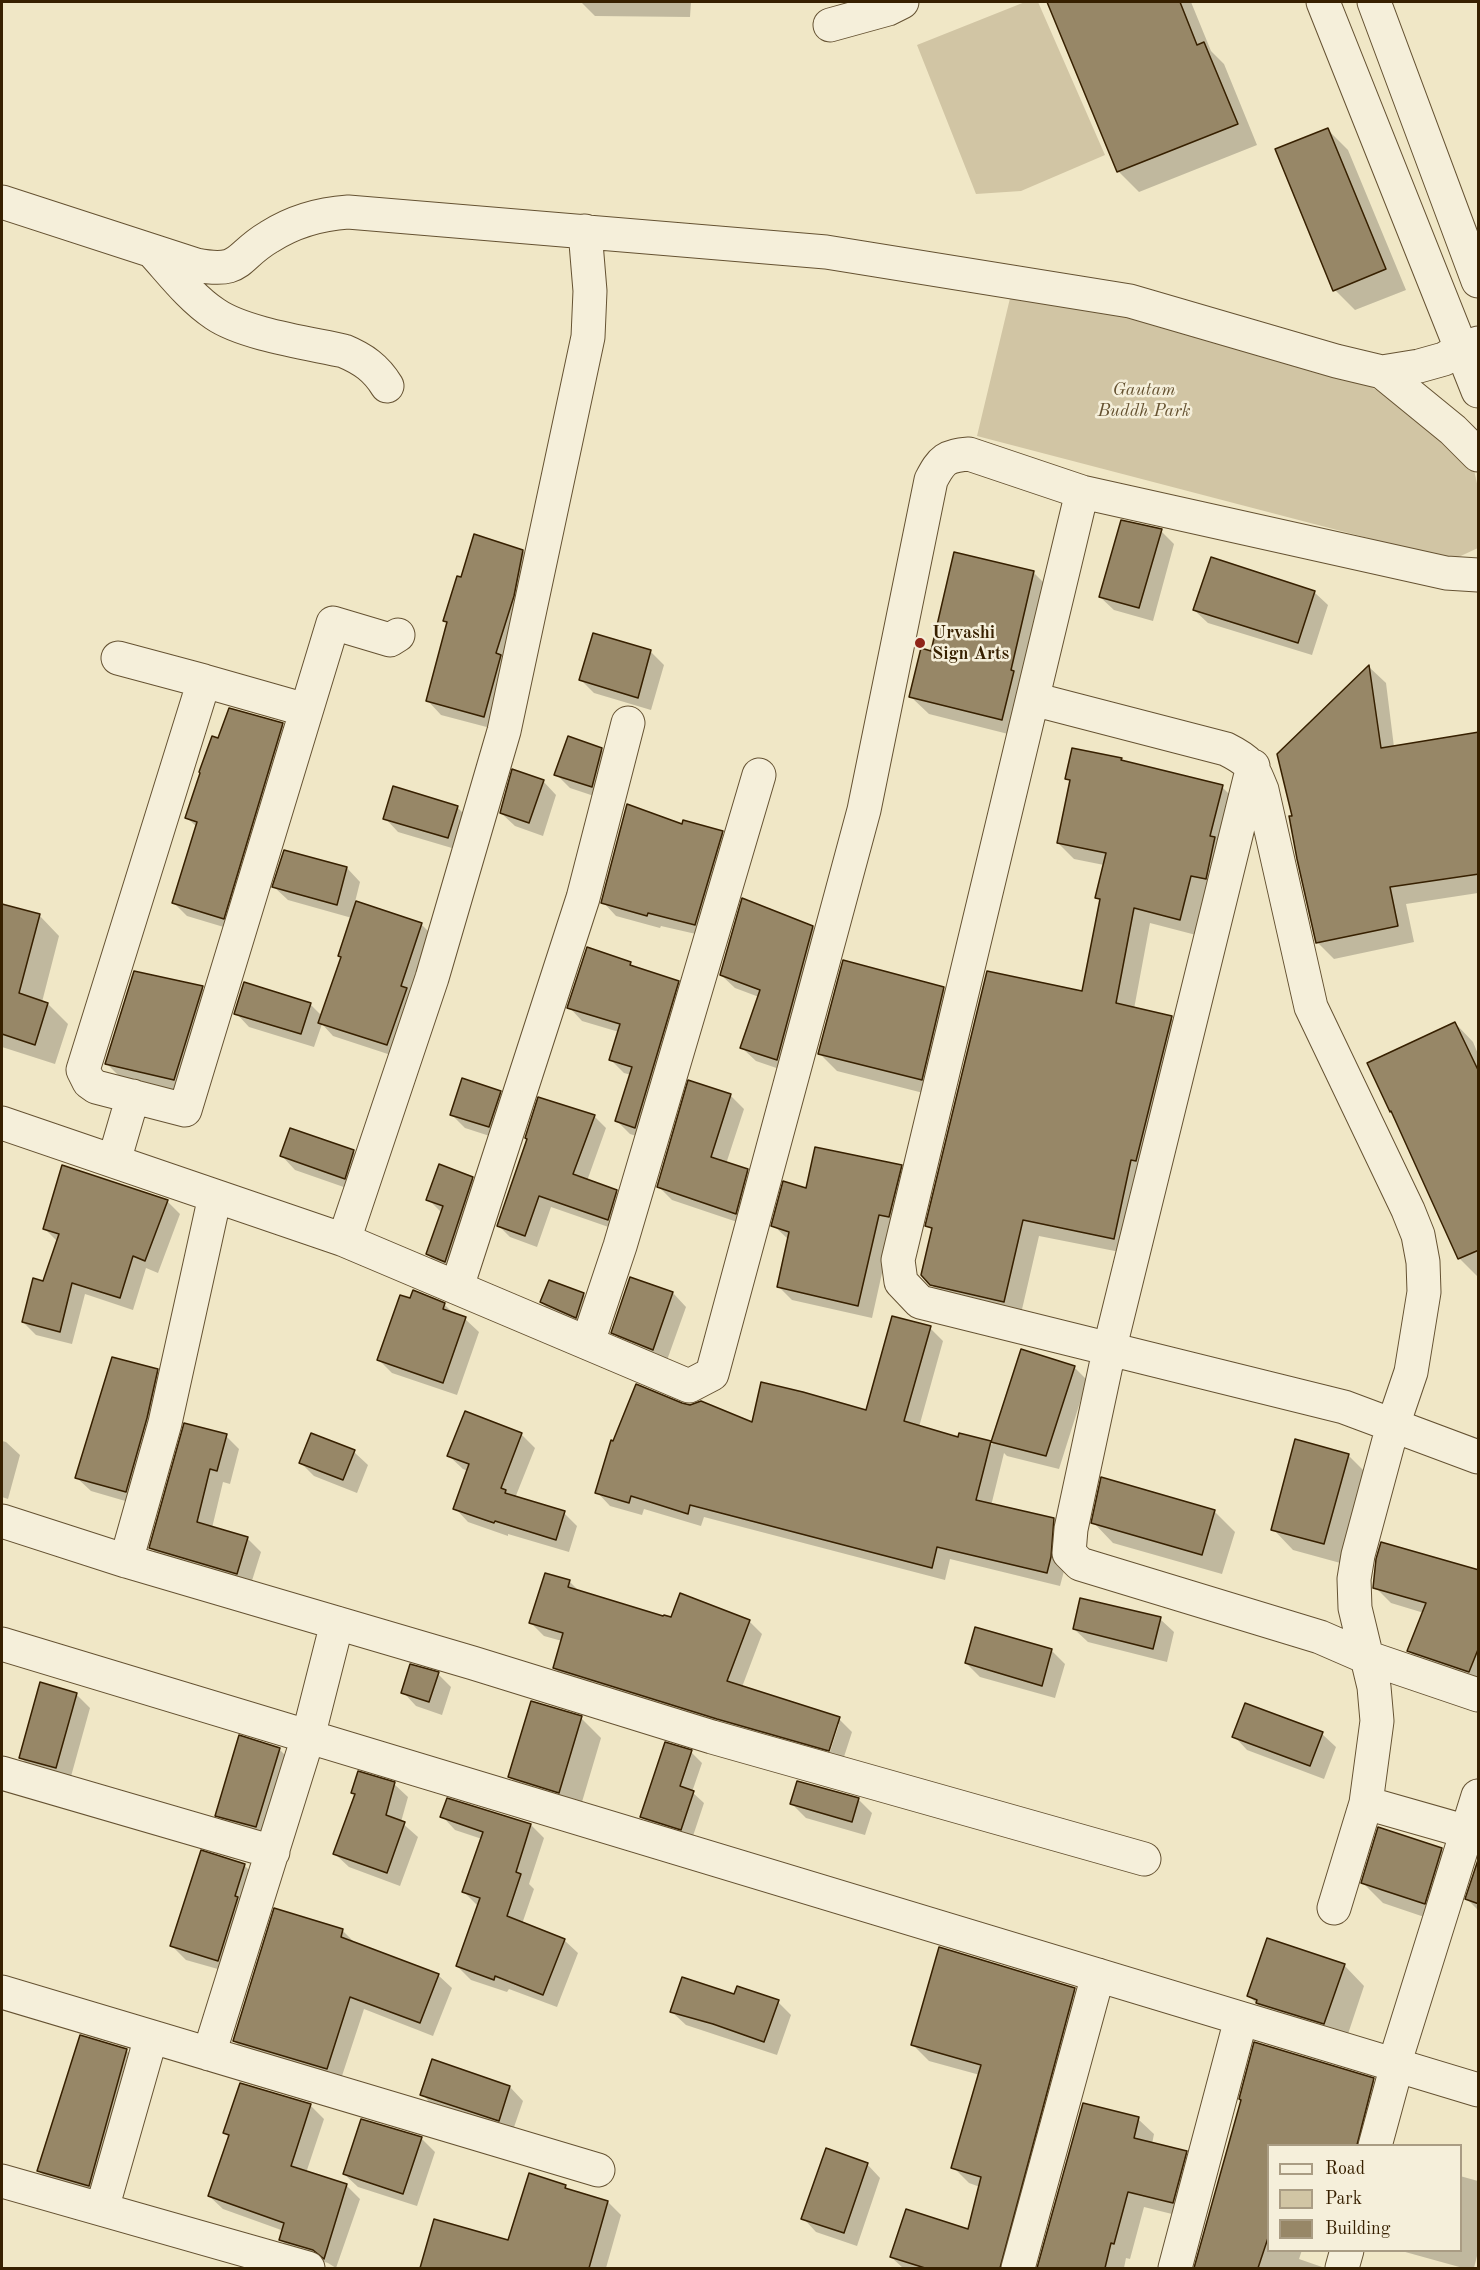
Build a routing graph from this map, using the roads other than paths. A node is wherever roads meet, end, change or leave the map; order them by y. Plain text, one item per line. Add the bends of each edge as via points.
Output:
1 (902, 2) edge
2 (1323, 2) edge
3 (1374, 2) edge
4 (830, 25) dead end
5 (2, 202) edge
6 (585, 231) junction
7 (152, 250) junction
8 (1479, 280) edge
9 (1470, 346) edge
10 (1382, 372) junction
11 (387, 386) dead end
12 (1479, 391) edge
13 (1479, 455) edge
14 (1082, 492) junction
15 (1479, 575) edge
16 (398, 635) dead end
17 (118, 658) dead end
18 (204, 681) junction
19 (1033, 699) junction
20 (306, 710) junction
21 (628, 723) dead end
22 (1253, 766) junction
23 (759, 775) dead end
24 (133, 1096) junction
25 (2, 1123) edge
26 (114, 1161) junction
27 (215, 1196) junction
28 (344, 1240) junction
29 (457, 1287) junction
30 (588, 1342) junction
31 (1109, 1351) junction
32 (1393, 1425) junction
33 (1479, 1457) edge
34 (2, 1521) edge
35 (126, 1561) junction
36 (337, 1623) junction
37 (2, 1644) edge
38 (1366, 1657) junction
39 (1479, 1695) edge
40 (308, 1737) junction
41 (2, 1773) edge
42 (1479, 1796) edge
43 (1366, 1803) junction
44 (1473, 1834) edge
45 (273, 1852) junction
46 (1144, 1859) dead end
47 (1334, 1908) dead end
48 (1098, 1975) junction
49 (2, 1992) edge
50 (1242, 2019) junction
51 (151, 2037) junction
52 (209, 2054) junction
53 (1394, 2065) junction
54 (1479, 2090) edge
55 (1376, 2144) edge
56 (598, 2170) dead end
57 (2, 2181) edge
58 (102, 2209) junction
59 (1346, 2252) edge
60 (308, 2268) edge
61 (1017, 2268) edge
62 (1175, 2268) edge
63 (1342, 2268) edge

1 - 4 street
2 - 9 street
3 - 8 street
5 - 7 street
6 - 7 street via 348,212 299,221 267,238 236,264 217,269
6 - 10 street via 826,252 1130,302
6 - 28 street via 590,291 588,337 504,731 432,978
7 - 11 street via 216,315 246,328 344,351 379,373
9 - 10 street via 1444,359
9 - 12 street
10 - 13 street
14 - 15 street via 1446,573
14 - 19 street
14 - 30 street via 969,454 953,455 940,462 931,480 864,810 712,1374 688,1386
16 - 20 street via 390,640 333,623
17 - 18 street
18 - 20 street
18 - 24 street via 83,1070 96,1086
19 - 22 street via 1226,749
19 - 31 street via 898,1260 901,1282 920,1302
20 - 24 street via 184,1110
21 - 29 street via 583,898
22 - 31 street
22 - 32 street via 1262,790 1311,1007 1418,1235 1424,1292 1411,1372
23 - 30 street
24 - 26 street
25 - 26 street
26 - 27 street
27 - 28 street
27 - 35 street via 165,1423
28 - 29 street
29 - 30 street
31 - 32 street via 1344,1407
31 - 38 street via 1069,1553 1080,1564 1320,1637
32 - 33 street
32 - 38 street via 1354,1579 1355,1608
34 - 35 street
35 - 36 street
36 - 40 street
36 - 46 street via 723,1740
37 - 40 street
38 - 39 street
38 - 43 street via 1377,1721
40 - 45 street
40 - 48 street
41 - 45 street
42 - 44 street
43 - 44 street
43 - 47 street
44 - 53 street
45 - 52 street
48 - 50 street
48 - 61 street
49 - 51 street
50 - 53 street
50 - 62 street
51 - 52 street
51 - 58 street
52 - 56 street
53 - 54 street
53 - 55 street
57 - 58 street
58 - 60 street
59 - 63 street

